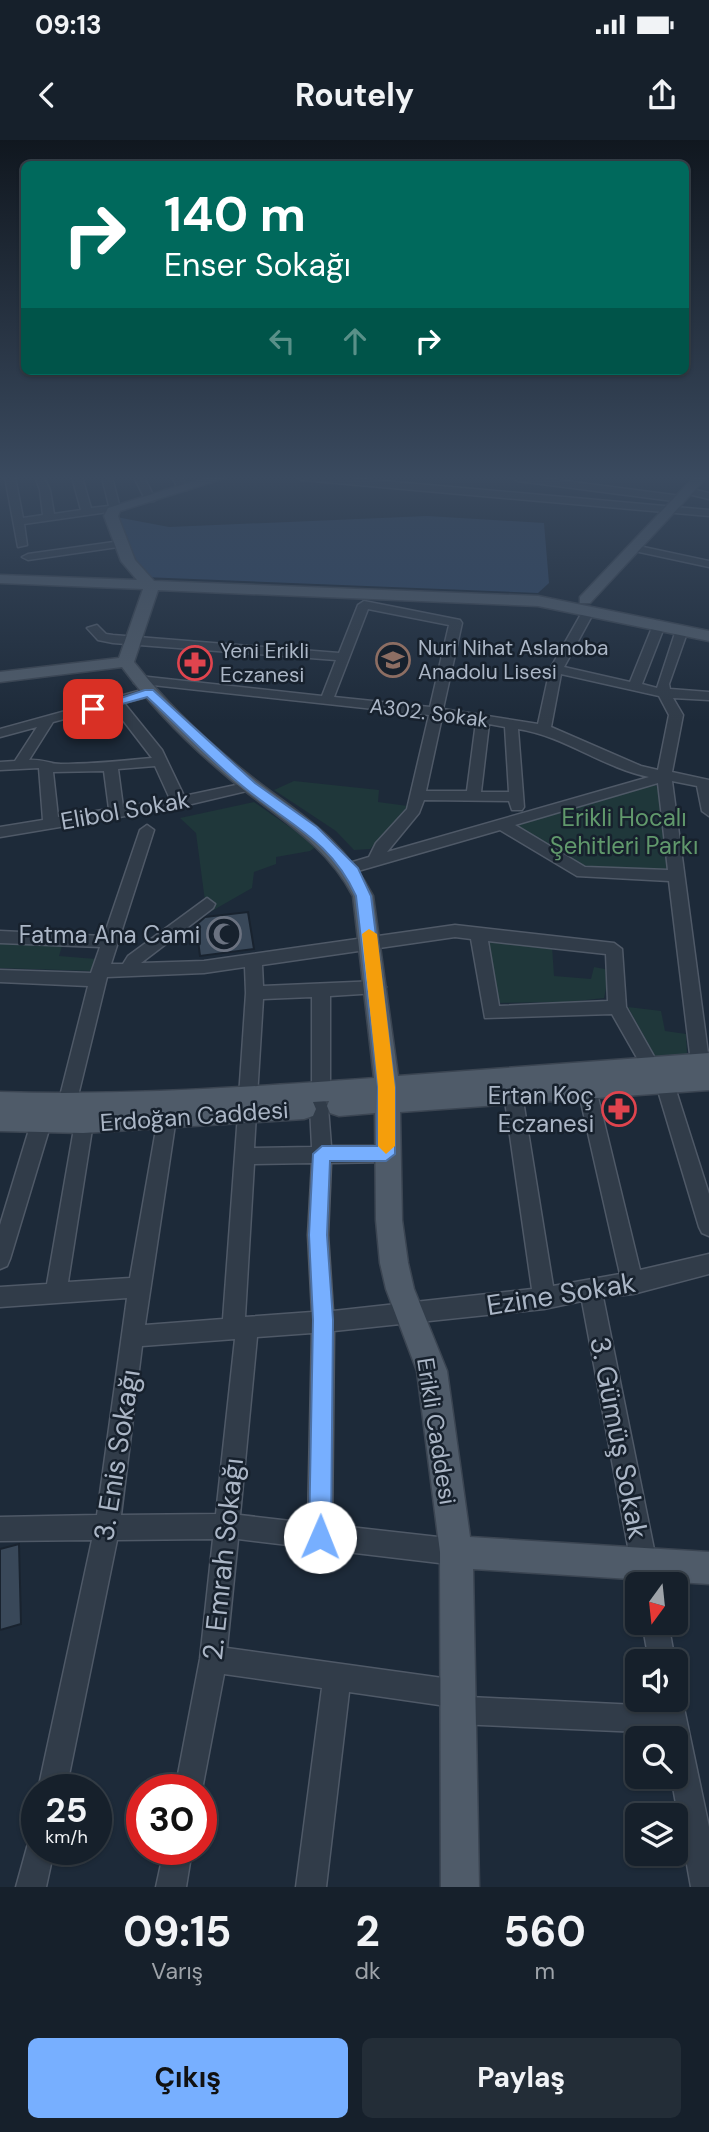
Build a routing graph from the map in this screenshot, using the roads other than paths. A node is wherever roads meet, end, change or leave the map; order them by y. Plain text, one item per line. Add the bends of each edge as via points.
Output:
1 (127, 559) edge
2 (625, 559) edge
3 (683, 559) edge
4 (709, 564) edge
5 (0, 571) edge
6 (0, 579) edge
7 (147, 582) junction
8 (587, 605) junction
9 (659, 625) junction
10 (709, 627) edge
11 (93, 628) dead end
12 (682, 630) junction
13 (709, 636) edge
14 (131, 640) junction
15 (343, 657) junction
16 (126, 662) junction
17 (556, 669) junction
18 (0, 677) edge
19 (183, 685) junction
20 (144, 686) junction
21 (635, 686) junction
22 (664, 692) junction
23 (709, 696) edge
24 (116, 702) junction
25 (326, 702) junction
26 (164, 706) junction
27 (436, 712) junction
28 (483, 719) junction
29 (47, 722) junction
30 (511, 723) junction
31 (544, 729) junction
32 (0, 733) edge
33 (160, 761) junction
34 (19, 765) junction
35 (0, 766) edge
36 (111, 767) junction
37 (46, 768) junction
38 (664, 777) junction
39 (706, 784) edge
40 (250, 786) junction
41 (417, 796) junction
42 (473, 797) junction
43 (516, 797) junction
44 (179, 802) junction
45 (709, 811) edge
46 (117, 813) junction
47 (526, 818) junction
48 (51, 824) junction
49 (503, 825) junction
50 (147, 830) dead end
51 (0, 832) edge
52 (376, 860) junction
53 (351, 868) junction
54 (677, 876) junction
55 (207, 904) dead end
56 (479, 933) junction
57 (0, 937) edge
58 (110, 942) junction
59 (371, 945) junction
60 (253, 961) junction
61 (127, 972) junction
62 (0, 976) edge
63 (99, 976) junction
64 (377, 988) junction
65 (321, 990) junction
66 (255, 993) junction
67 (617, 1007) junction
68 (706, 1068) edge
69 (658, 1075) junction
70 (587, 1089) junction
71 (513, 1094) junction
72 (387, 1095) junction
73 (320, 1100) junction
74 (0, 1102) edge
75 (67, 1104) junction
76 (247, 1106) junction
77 (167, 1118) junction
78 (0, 1121) edge
79 (41, 1123) junction
80 (83, 1123) junction
81 (322, 1154) junction
82 (386, 1154) junction
83 (246, 1156) junction
84 (709, 1227) edge
85 (0, 1259) edge
86 (709, 1264) edge
87 (633, 1284) junction
88 (139, 1287) junction
89 (591, 1291) junction
90 (56, 1293) junction
91 (0, 1297) edge
92 (544, 1300) junction
93 (411, 1314) junction
94 (323, 1320) junction
95 (240, 1328) junction
96 (134, 1336) junction
97 (229, 1526) junction
98 (0, 1529) edge
99 (107, 1530) junction
100 (320, 1537) junction
101 (456, 1552) junction
102 (709, 1568) edge
103 (625, 1572) edge
104 (645, 1572) edge
105 (673, 1572) edge
106 (213, 1659) junction
107 (337, 1678) junction
108 (458, 1702) junction
109 (625, 1708) edge
110 (671, 1712) edge
111 (55, 1774) edge
112 (192, 1774) edge
113 (36, 1865) edge
114 (175, 1865) edge
115 (31, 1887) edge
116 (171, 1887) edge
117 (311, 1887) edge
118 (460, 1887) edge
119 (706, 1887) edge

1 - 7 main road
2 - 8 main road
3 - 4 street
5 - 7 main road
6 - 7 main road
7 - 8 main road
7 - 14 main road via 150,602
8 - 9 main road
8 - 10 main road
8 - 17 street
9 - 12 main road
9 - 21 street
11 - 14 street via 102,637
12 - 13 main road
12 - 22 street
14 - 15 street
14 - 16 main road
15 - 25 street
15 - 27 street via 364,605 456,624
16 - 18 main road
16 - 20 main road, Erikli Caddesi
17 - 21 street
17 - 31 street
19 - 20 street, A302. Sokak
19 - 25 street, A302. Sokak
19 - 26 street
20 - 24 street
20 - 26 main road, Erikli Caddesi
21 - 22 street
22 - 23 street
22 - 38 street via 676,715
24 - 29 street
24 - 33 street
25 - 27 street, A302. Sokak
26 - 40 main road, Erikli Caddesi
27 - 28 street, A302. Sokak
27 - 41 street
28 - 30 street, A302. Sokak
28 - 42 street
29 - 32 street
29 - 34 street
30 - 31 street, A302. Sokak
30 - 43 street
31 - 38 street, A302. Sokak via 637,770
33 - 36 street
33 - 44 street
34 - 35 street
34 - 37 street via 44,763
36 - 37 street
36 - 46 street
37 - 48 street
38 - 39 street, A302. Sokak
38 - 47 street
38 - 54 street
39 - 45 street
40 - 44 street, Elibol Sokak
40 - 53 main road, Erikli Caddesi via 313,830
41 - 42 street
41 - 52 street via 414,810 381,847
42 - 43 street
43 - 47 street via 517,810
44 - 46 street, Elibol Sokak
46 - 48 street, Elibol Sokak
47 - 49 street
48 - 51 street, Elibol Sokak
49 - 52 street
49 - 54 street via 582,872
50 - 58 street
52 - 53 street
53 - 59 main road, Erikli Caddesi via 363,896
54 - 68 street
55 - 61 street via 134,960
56 - 59 street via 455,931
56 - 67 street via 614,949
56 - 67 street via 491,1013
57 - 58 street
58 - 63 street
59 - 60 street
59 - 64 main road, Erikli Caddesi
60 - 61 street
60 - 66 street, 2. Emrah Sokağı
61 - 63 street
62 - 63 street
63 - 75 street
64 - 65 street
64 - 72 main road, Erikli Caddesi
65 - 66 street
65 - 73 street
66 - 76 street, 2. Emrah Sokağı
67 - 69 street
68 - 69 main road
69 - 70 main road
69 - 72 main road
69 - 84 street
70 - 71 main road
70 - 87 street
71 - 72 main road
71 - 92 street
72 - 73 main road, Erdoğan Caddesi
72 - 82 main road, Erikli Caddesi
73 - 76 main road, Erdoğan Caddesi
73 - 81 street
74 - 75 main road, Erdoğan Caddesi
75 - 76 main road, Erdoğan Caddesi
76 - 77 main road, Erdoğan Caddesi
76 - 83 street, 2. Emrah Sokağı
77 - 80 main road, Erdoğan Caddesi
77 - 88 street, 3. Enis Sokağı
78 - 79 main road, Erdoğan Caddesi
79 - 80 main road, Erdoğan Caddesi
79 - 85 street
80 - 90 street
81 - 82 street
81 - 83 street
81 - 94 street via 318,1235
82 - 93 main road, Erikli Caddesi via 394,1263
83 - 95 street, 2. Emrah Sokağı
86 - 87 street, Ezine Sokak
87 - 89 street, Ezine Sokak
88 - 90 street
88 - 96 street, 3. Enis Sokağı
89 - 92 street, Ezine Sokak
89 - 104 street, 3. Gümüş Sokak
90 - 91 street
92 - 93 street, Ezine Sokak
93 - 94 street, Ezine Sokak
93 - 101 main road, Erikli Caddesi via 432,1371
94 - 95 street, Ezine Sokak
94 - 100 street
95 - 96 street, Ezine Sokak
95 - 97 street, 2. Emrah Sokağı
96 - 99 street, 3. Enis Sokağı
97 - 99 street
97 - 100 street
97 - 106 street, 2. Emrah Sokağı
98 - 99 street
99 - 111 street, 3. Enis Sokağı
100 - 101 street
101 - 103 main road
101 - 108 main road, Erikli Caddesi
102 - 105 main road
106 - 107 street
106 - 112 street, 2. Emrah Sokağı
107 - 108 street
107 - 117 street
108 - 109 street
108 - 118 main road, Erikli Caddesi
110 - 119 street
113 - 115 street
114 - 116 street

